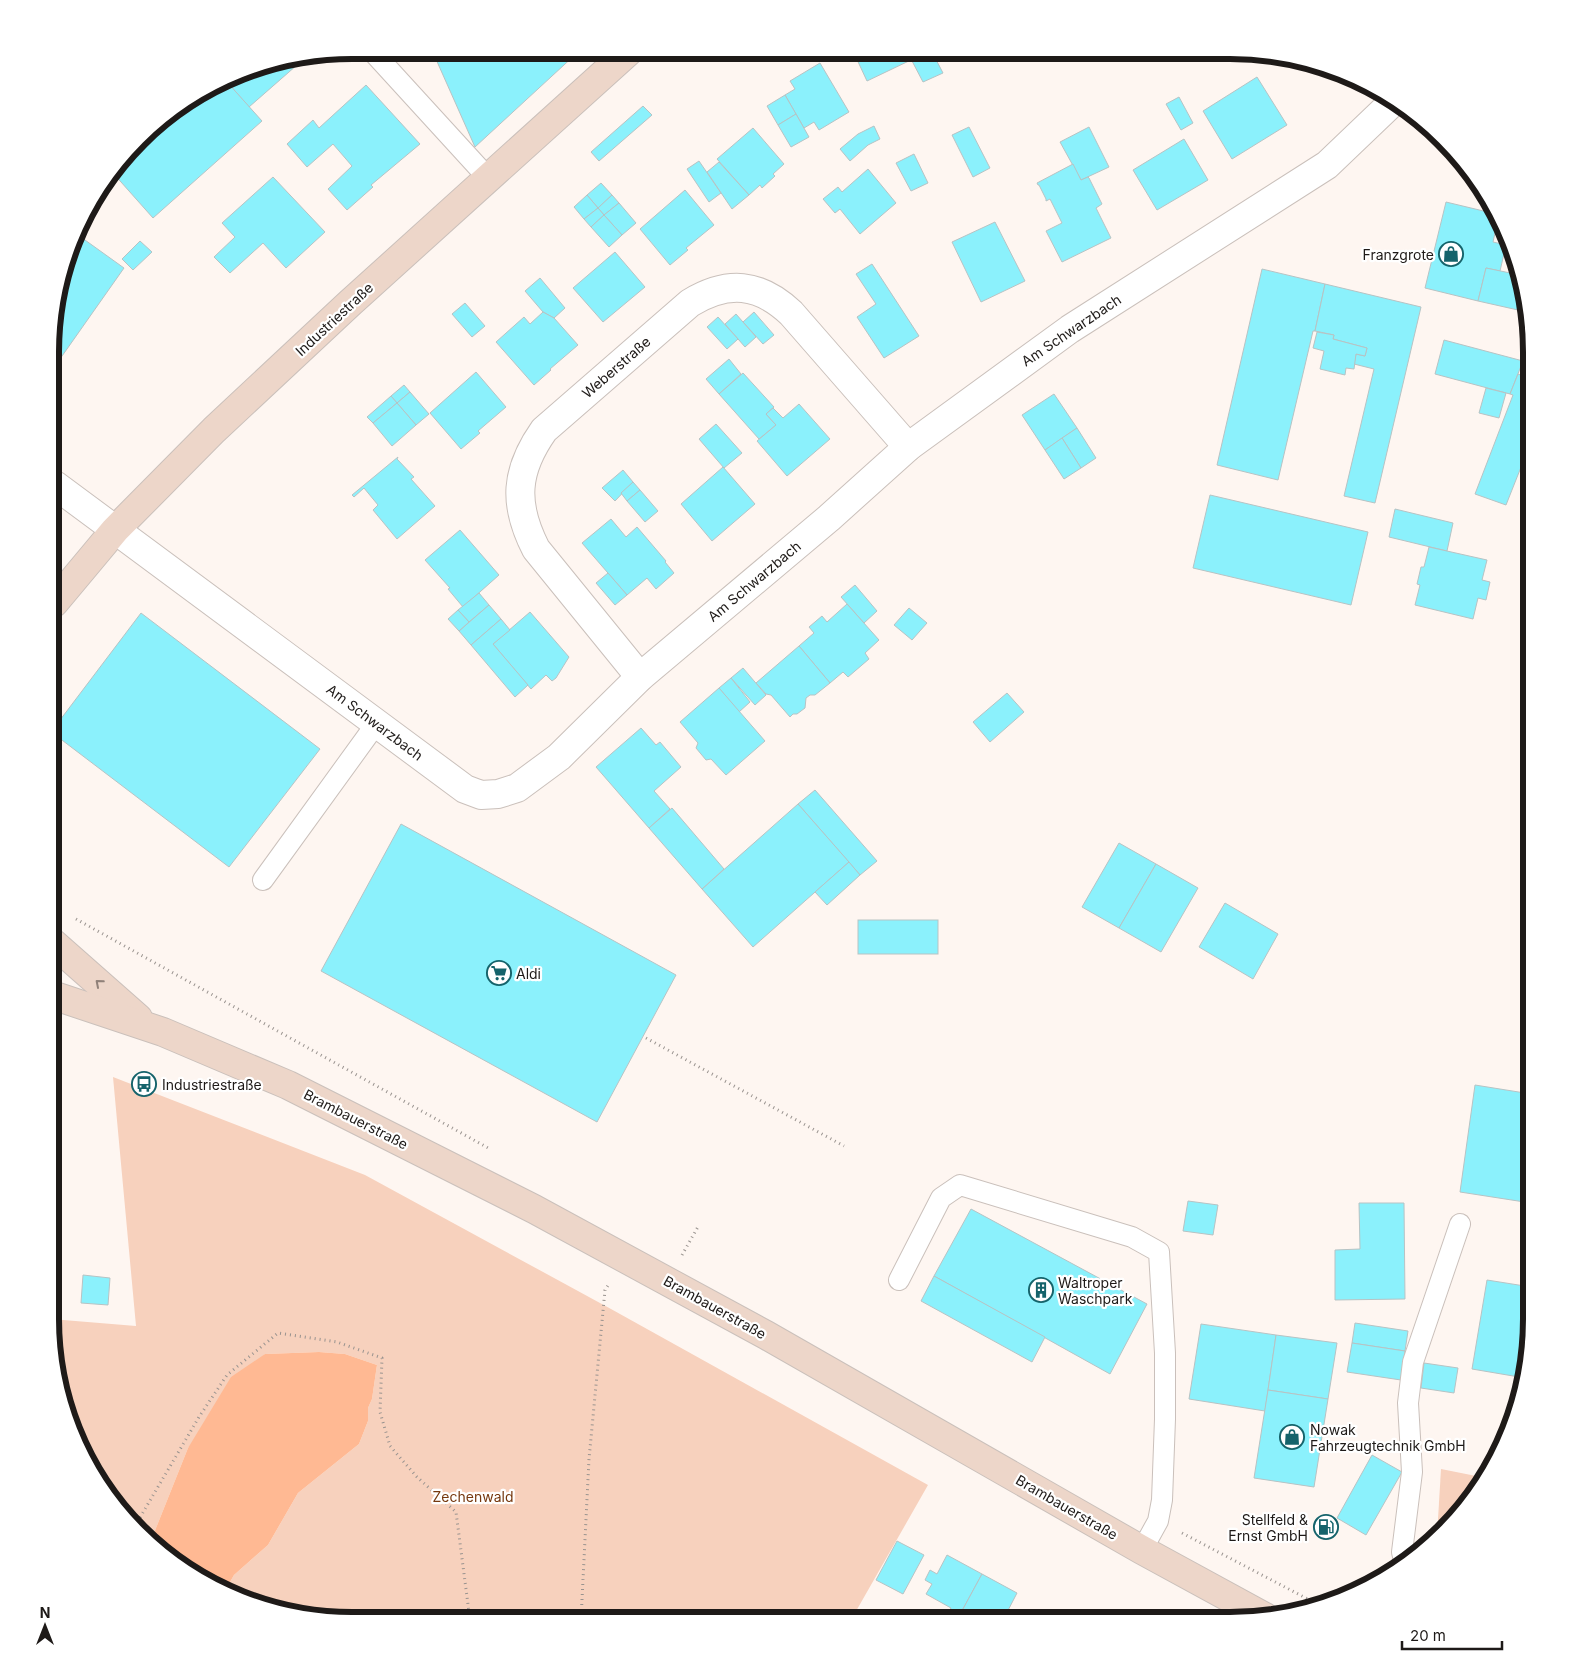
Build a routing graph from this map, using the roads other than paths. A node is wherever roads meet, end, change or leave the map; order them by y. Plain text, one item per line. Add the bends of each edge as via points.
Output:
1 (379, 59) edge
2 (620, 59) edge
3 (1389, 106) edge
4 (488, 178) junction
5 (908, 446) junction
6 (59, 488) edge
7 (115, 530) junction
8 (59, 597) edge
9 (640, 676) junction
10 (376, 724) junction
11 (263, 880) dead end
12 (59, 947) edge
13 (59, 996) edge
14 (148, 1027) junction
15 (1460, 1224) dead end
16 (899, 1280) dead end
17 (1142, 1550) junction
18 (1403, 1556) edge
19 (1256, 1611) edge

1 - 4 lane
2 - 4 main road, Industriestraße
3 - 5 street, Am Schwarzbach via 1327,166 1070,329
4 - 7 main road, Industriestraße via 214,430
5 - 9 street, Am Schwarzbach via 829,518
5 - 9 street, Weberstraße via 778,300 762,292 730,288 716,290 690,303 544,430 527,458 522,474 522,510 536,549
6 - 7 street, Am Schwarzbach
7 - 8 main road, Industriestraße
7 - 10 street, Am Schwarzbach
9 - 10 street, Am Schwarzbach via 558,757 517,788 498,794 482,795 465,789
10 - 11 lane
14 -> 12 main road, Brambauerstraße
13 - 14 main road, Brambauerstraße
14 - 17 main road, Brambauerstraße via 288,1085 534,1209 766,1335
15 - 18 lane via 1413,1362 1408,1403 1412,1472
16 - 17 lane via 941,1198 960,1185 1132,1236 1159,1252 1165,1353 1162,1500 1158,1521
17 - 19 main road, Brambauerstraße

